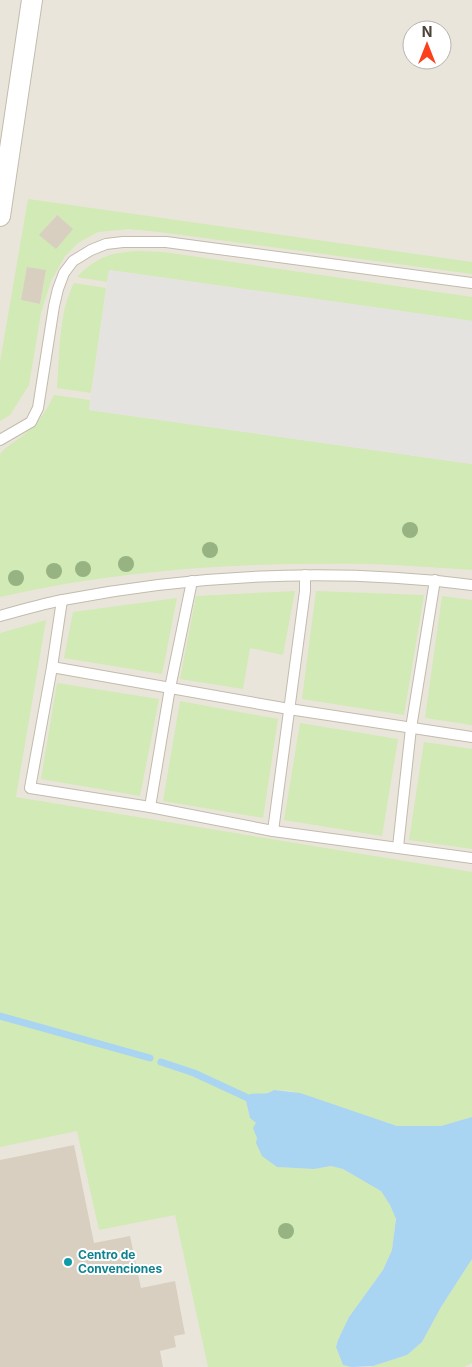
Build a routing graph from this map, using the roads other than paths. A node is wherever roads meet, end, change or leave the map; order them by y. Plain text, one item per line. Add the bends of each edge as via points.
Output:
1 (32, 0) edge
2 (0, 216) edge
3 (472, 283) edge
4 (0, 440) edge
5 (305, 575) junction
6 (435, 580) junction
7 (192, 581) junction
8 (472, 585) edge
9 (62, 600) junction
10 (0, 616) edge
11 (52, 667) junction
12 (170, 688) junction
13 (289, 709) junction
14 (412, 728) junction
15 (472, 737) edge
16 (150, 807) junction
17 (273, 831) junction
18 (398, 847) junction
19 (472, 858) edge

1 - 2 street
3 - 4 lane via 166,242 106,244 73,261 64,272 54,306 38,408 31,422
5 - 6 lane
5 - 7 lane
5 - 13 lane
6 - 8 lane
6 - 14 lane
7 - 9 lane
7 - 12 lane
9 - 10 lane
9 - 11 lane
11 - 12 lane
11 - 16 lane via 30,788
12 - 13 lane
12 - 16 lane
13 - 14 lane
13 - 17 lane
14 - 15 lane
14 - 18 lane
16 - 17 lane
17 - 18 lane
18 - 19 lane

